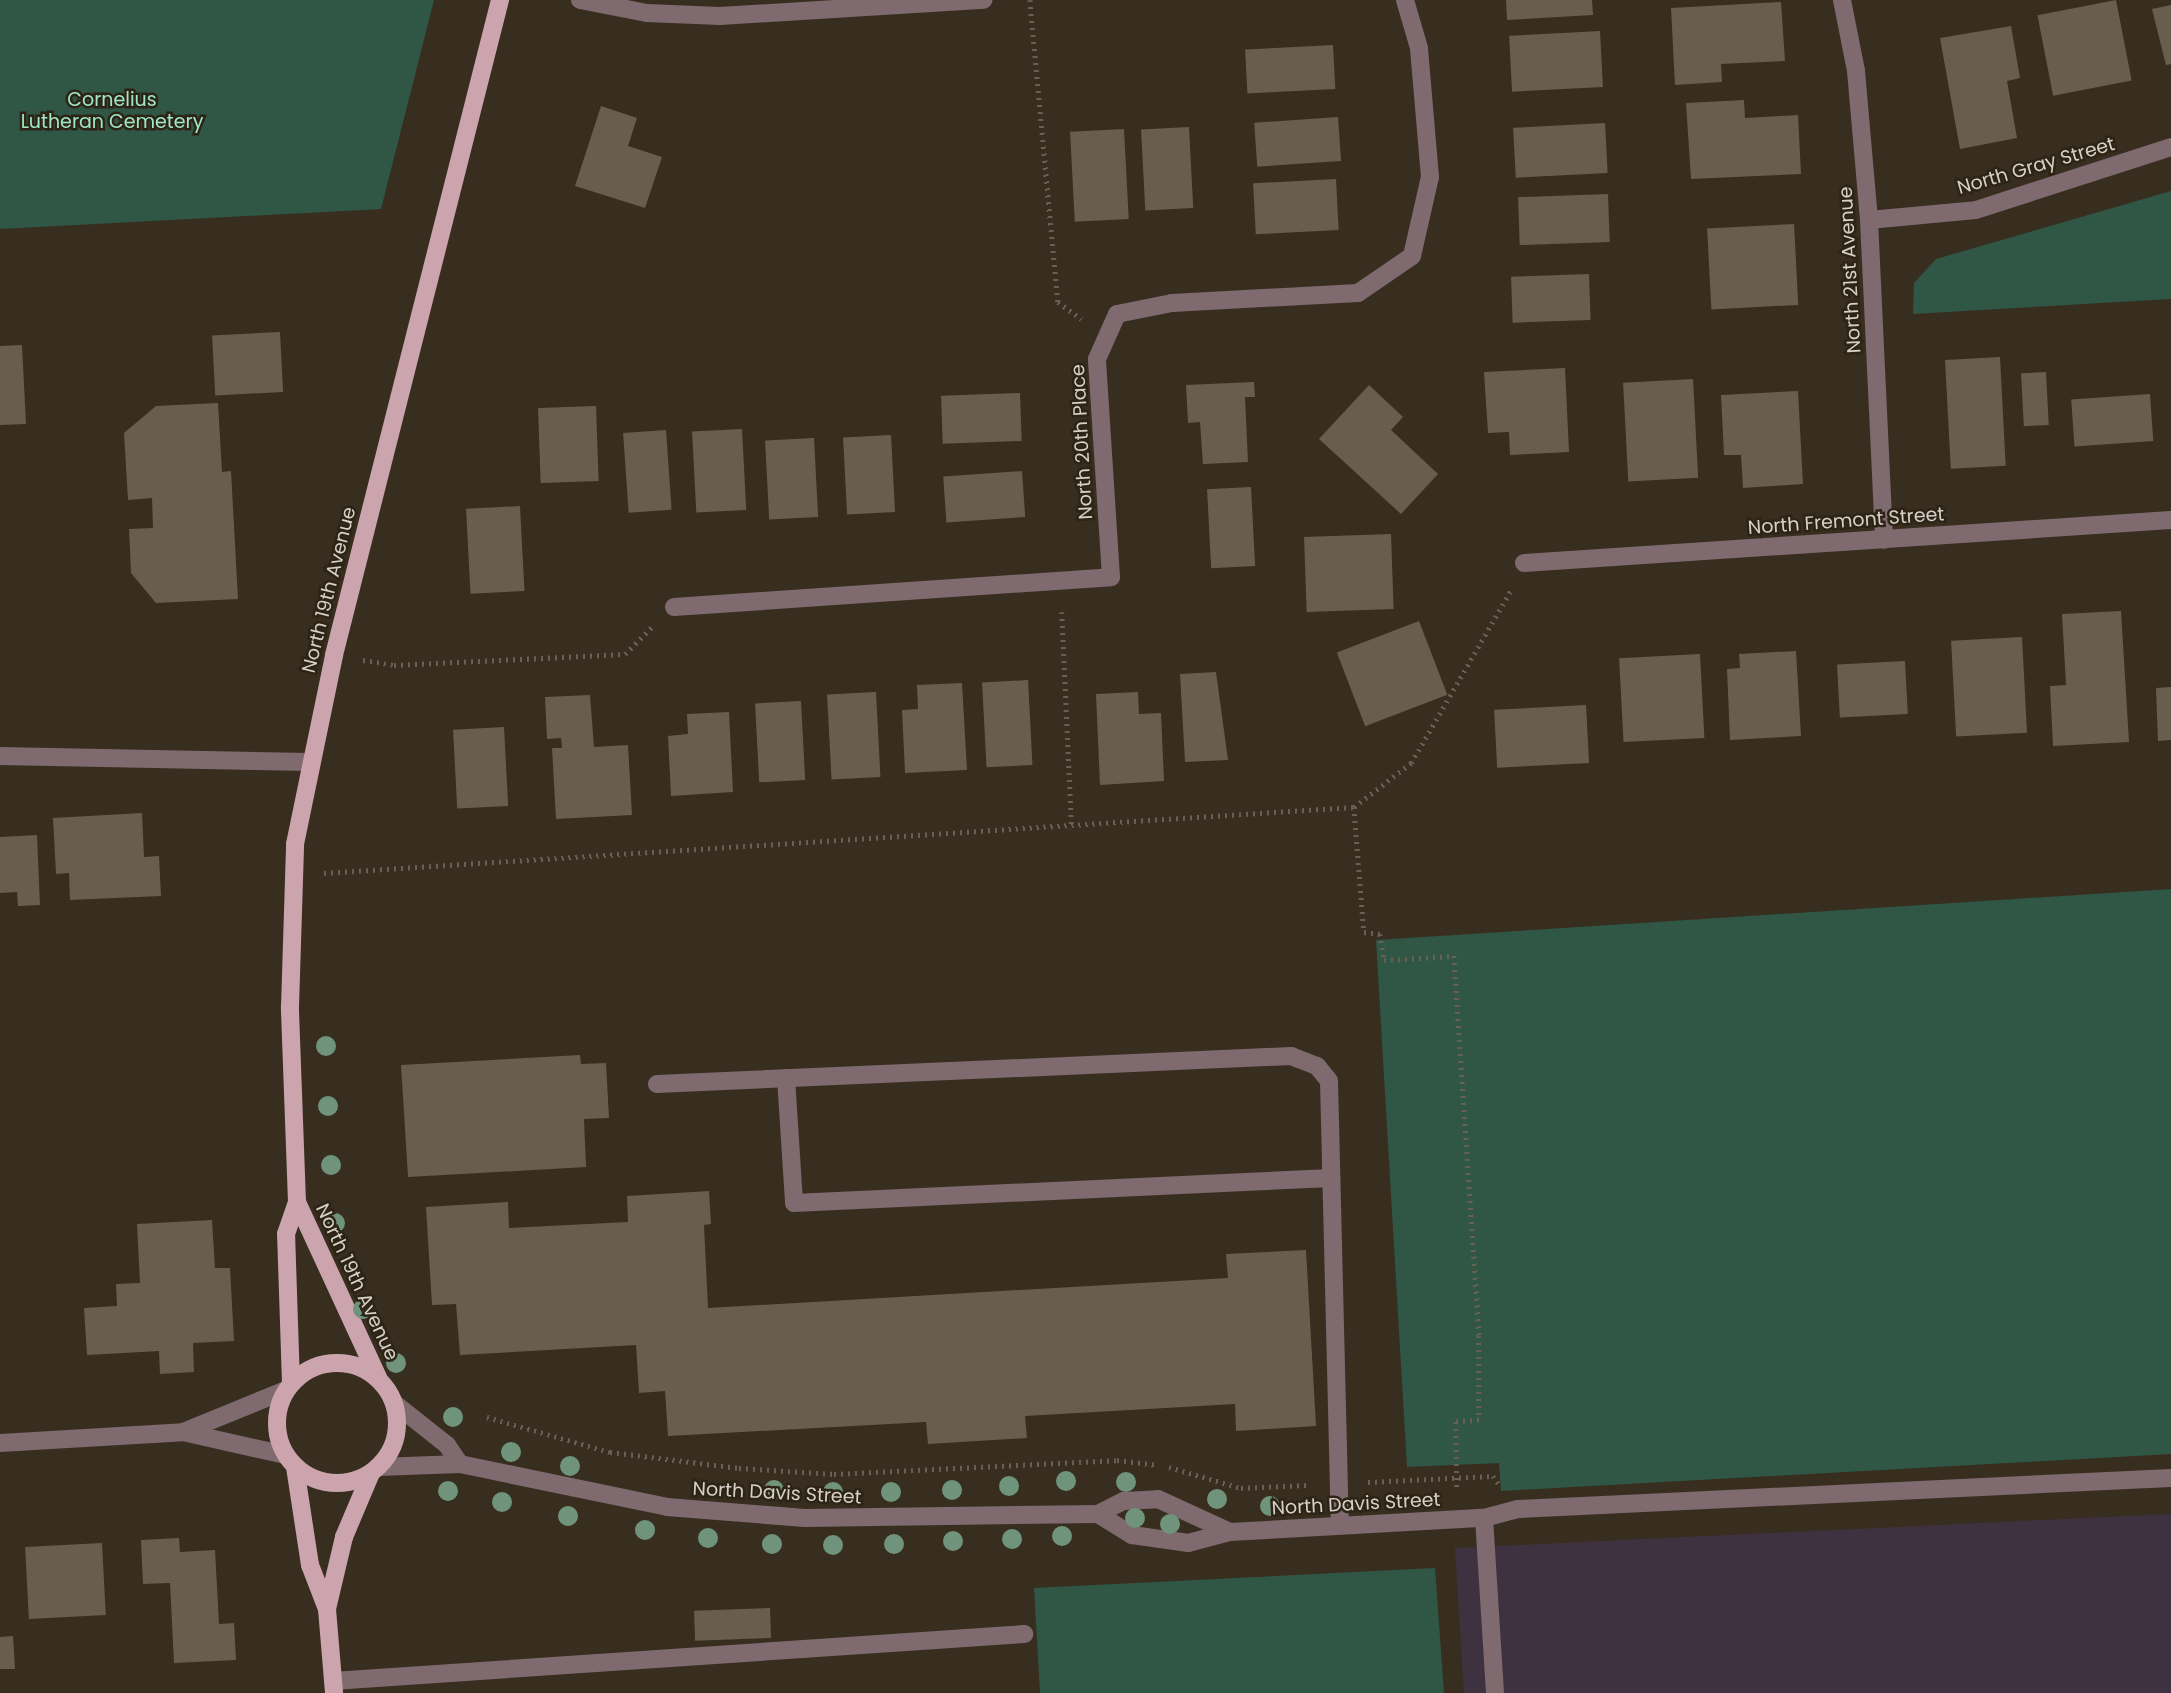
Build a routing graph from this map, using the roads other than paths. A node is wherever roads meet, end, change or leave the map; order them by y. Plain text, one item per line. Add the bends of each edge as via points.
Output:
1 (500, 0) edge
2 (580, 0) edge
3 (984, 0) edge
4 (1405, 0) edge
5 (1842, 0) edge
6 (2171, 147) edge
7 (1869, 220) junction
8 (2171, 520) edge
9 (1884, 540) junction
10 (1524, 563) road end
11 (674, 607) road end
12 (0, 756) edge
13 (310, 762) junction
14 (786, 1078) junction
15 (657, 1084) dead end
16 (1331, 1178) junction
17 (297, 1202) junction
18 (379, 1380) junction
19 (288, 1386) junction
20 (394, 1403) junction
21 (183, 1432) junction
22 (0, 1443) edge
23 (290, 1461) junction
24 (460, 1464) junction
25 (374, 1470) junction
26 (2171, 1478) edge
27 (1098, 1514) junction
28 (1485, 1518) junction
29 (1339, 1525) junction
30 (1230, 1532) junction
31 (327, 1609) junction
32 (1024, 1634) dead end
33 (334, 1687) edge
34 (1495, 1693) edge

1 - 13 main road, North 19th Avenue
2 - 3 street via 647,13 720,16
4 - 11 street, North 20th Place via 1419,48 1430,177 1412,256 1358,293 1172,303 1116,314 1097,359 1111,577
5 - 7 street, North 21st Avenue via 1856,71
6 - 7 street, North Gray Street via 1976,210
7 - 9 street, North 21st Avenue
8 - 9 street, North Fremont Street
9 - 10 street, North Fremont Street
12 - 13 street
13 - 17 main road, North 19th Avenue via 292,874
14 - 15 street
14 - 16 street via 1291,1056 1317,1066 1329,1081
14 - 16 street via 794,1203
16 - 29 street
17 - 18 main road, North 19th Avenue
17 - 19 main road, North 19th Avenue via 286,1234
18 - 19 main road, North 19th Avenue via 341,1362 313,1367
18 - 20 main road, North 19th Avenue
19 - 21 street
19 - 23 main road, North 19th Avenue via 276,1422
20 - 24 street via 447,1445
20 - 25 main road, North 19th Avenue via 394,1444
21 - 22 street
21 - 23 street
23 - 25 main road via 331,1483
23 - 31 main road, North 19th Avenue via 310,1565
24 - 25 street, North Davis Street
24 - 27 street, North Davis Street via 578,1491 731,1515
25 - 31 main road, North 19th Avenue via 344,1536
26 - 28 street, North Davis Street via 1518,1510
27 - 30 street, North Davis Street via 1132,1535 1188,1543
27 - 30 street, North Davis Street via 1124,1501 1158,1499
28 - 29 street, North Davis Street
28 - 34 street
29 - 30 street, North Davis Street
31 - 33 main road, North 19th Avenue
32 - 33 street

